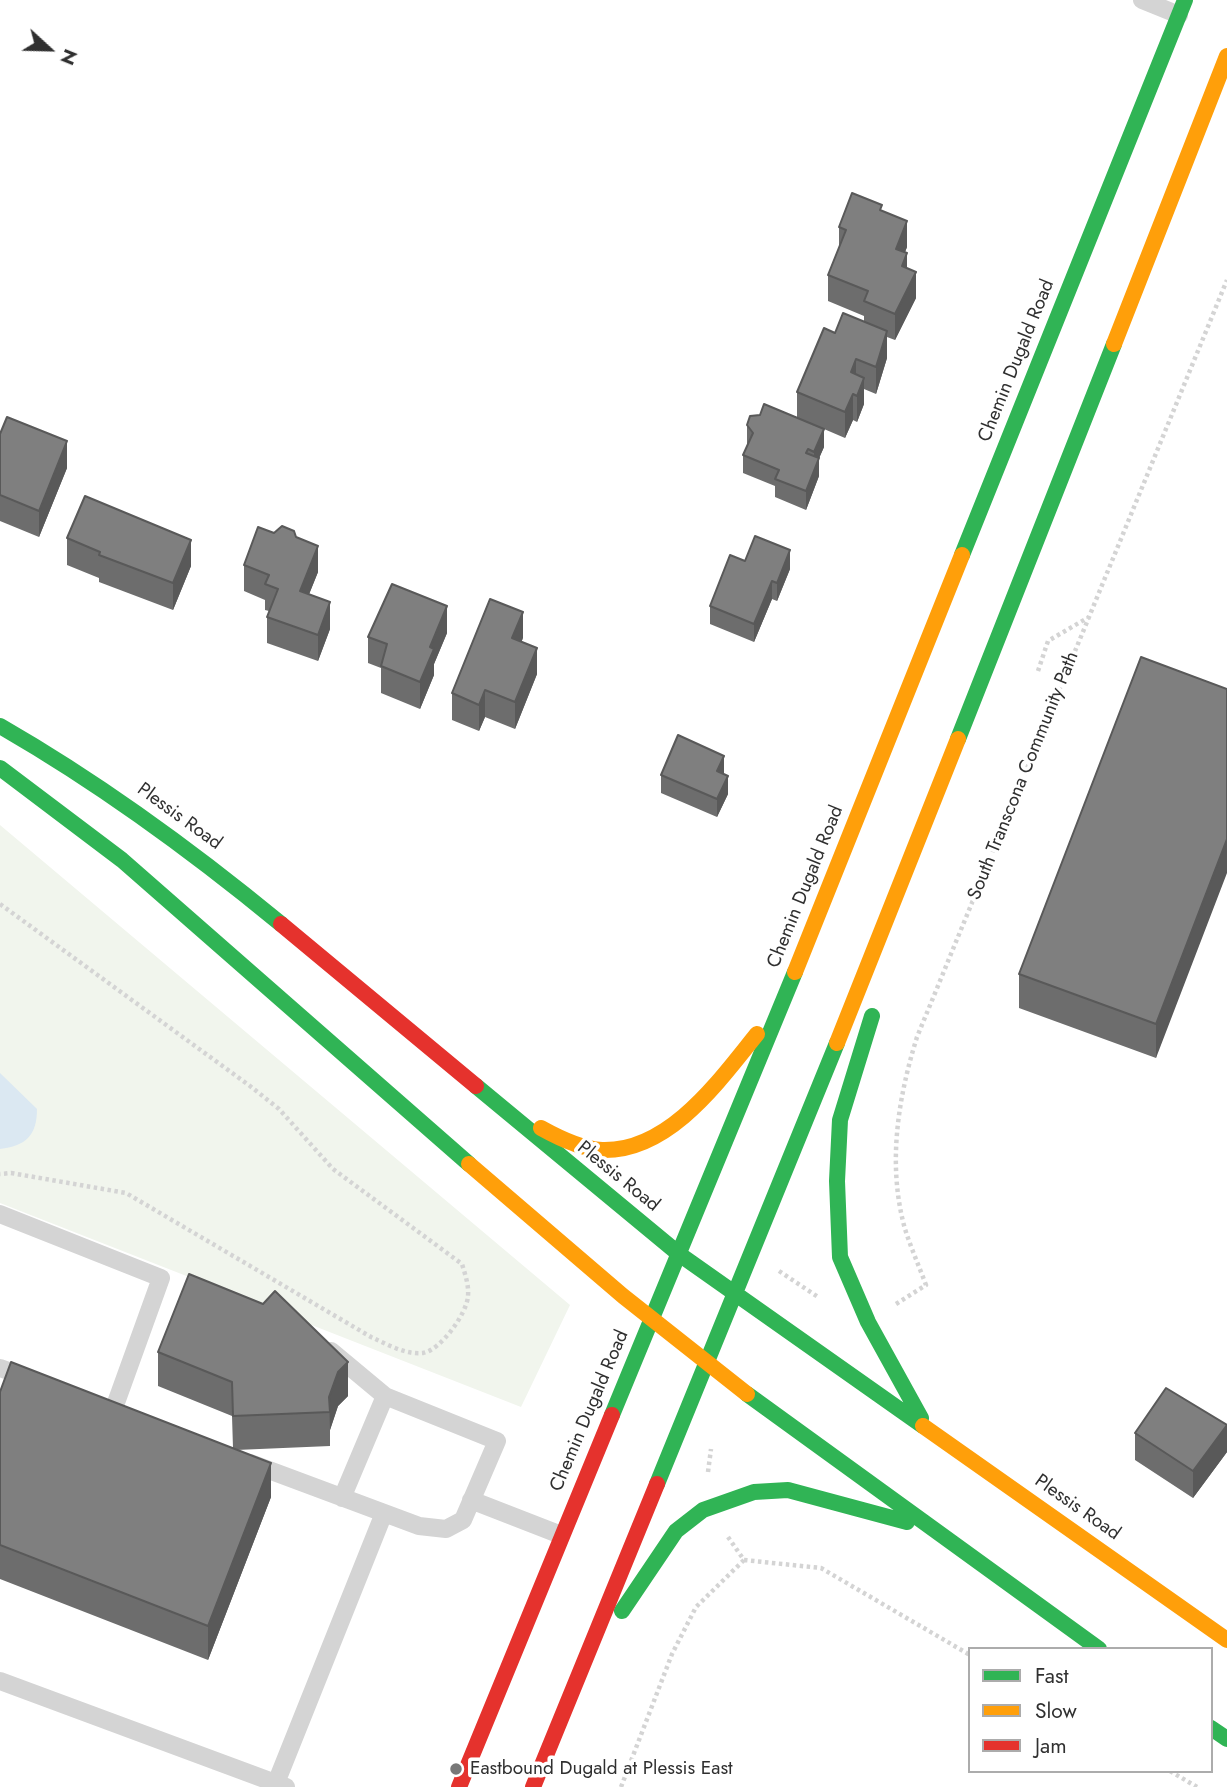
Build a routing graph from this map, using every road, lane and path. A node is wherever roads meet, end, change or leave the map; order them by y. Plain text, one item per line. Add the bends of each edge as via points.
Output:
1 (1142, 0) edge
2 (1182, 7) edge
3 (1227, 56) edge
4 (1227, 280) edge
5 (1089, 617) junction
6 (1038, 671) dead end
7 (0, 726) edge
8 (0, 768) edge
9 (895, 901) junction
10 (0, 904) edge
11 (886, 964) dead end
12 (876, 1003) dead end
13 (781, 1006) junction
14 (493, 1102) junction
15 (0, 1174) edge
16 (0, 1214) edge
17 (679, 1254) junction
18 (926, 1284) dead end
19 (733, 1292) junction
20 (651, 1318) junction
21 (319, 1341) edge
22 (705, 1360) junction
23 (0, 1368) edge
24 (50, 1387) edge
25 (385, 1396) junction
26 (113, 1411) edge
27 (925, 1426) junction
28 (228, 1454) edge
29 (342, 1498) junction
30 (471, 1500) junction
31 (384, 1513) junction
32 (925, 1527) junction
33 (561, 1535) junction
34 (730, 1539) dead end
35 (744, 1560) junction
36 (1227, 1640) edge
37 (1096, 1647) edge
38 (968, 1654) edge
39 (581, 1667) junction
40 (0, 1681) edge
41 (1173, 1773) edge
42 (281, 1785) edge
43 (459, 1787) edge
44 (533, 1787) edge
45 (621, 1787) edge
46 (1197, 1787) edge

1 - 2 lane
2 - 13 main road, Chemin Dugald Road
3 - 9 main road
4 - 5 path, South Transcona Community Path
5 - 6 path via 1048,641
5 - 18 path, South Transcona Community Path via 917,1037 902,1088 895,1161 905,1227
7 - 14 main road, Plessis Road via 80,772 201,858
8 - 20 main road via 122,860 357,1069
9 - 11 main road
9 - 19 main road
10 - 15 path via 279,1109 333,1169 463,1264 468,1297 463,1312 436,1346 424,1353 406,1352 371,1337 126,1193
12 - 27 main road via 840,1119 840,1257 868,1322
13 - 14 main road via 722,1077 672,1127 621,1148 601,1150 560,1139
13 - 17 main road, Chemin Dugald Road
14 - 17 main road, Plessis Road
16 - 26 lane via 161,1278
17 - 19 main road, Plessis Road
17 - 20 main road, Chemin Dugald Road
19 - 22 main road
19 - 27 main road, Plessis Road
20 - 22 main road
20 - 33 main road, Chemin Dugald Road
21 - 25 lane
22 - 32 main road
22 - 39 main road
23 - 24 lane
25 - 29 lane
25 - 30 lane via 497,1441
27 - 36 main road, Plessis Road
28 - 29 lane
29 - 31 lane
30 - 31 lane via 463,1520 446,1529 419,1526
30 - 33 lane
31 - 42 lane
32 - 37 main road
32 - 39 main road via 788,1490 754,1492 703,1510 676,1531
33 - 43 main road, Chemin Dugald Road
34 - 35 path
35 - 38 path via 821,1568
35 - 45 path via 696,1607 672,1654
39 - 44 main road
40 - 42 lane
41 - 46 path

